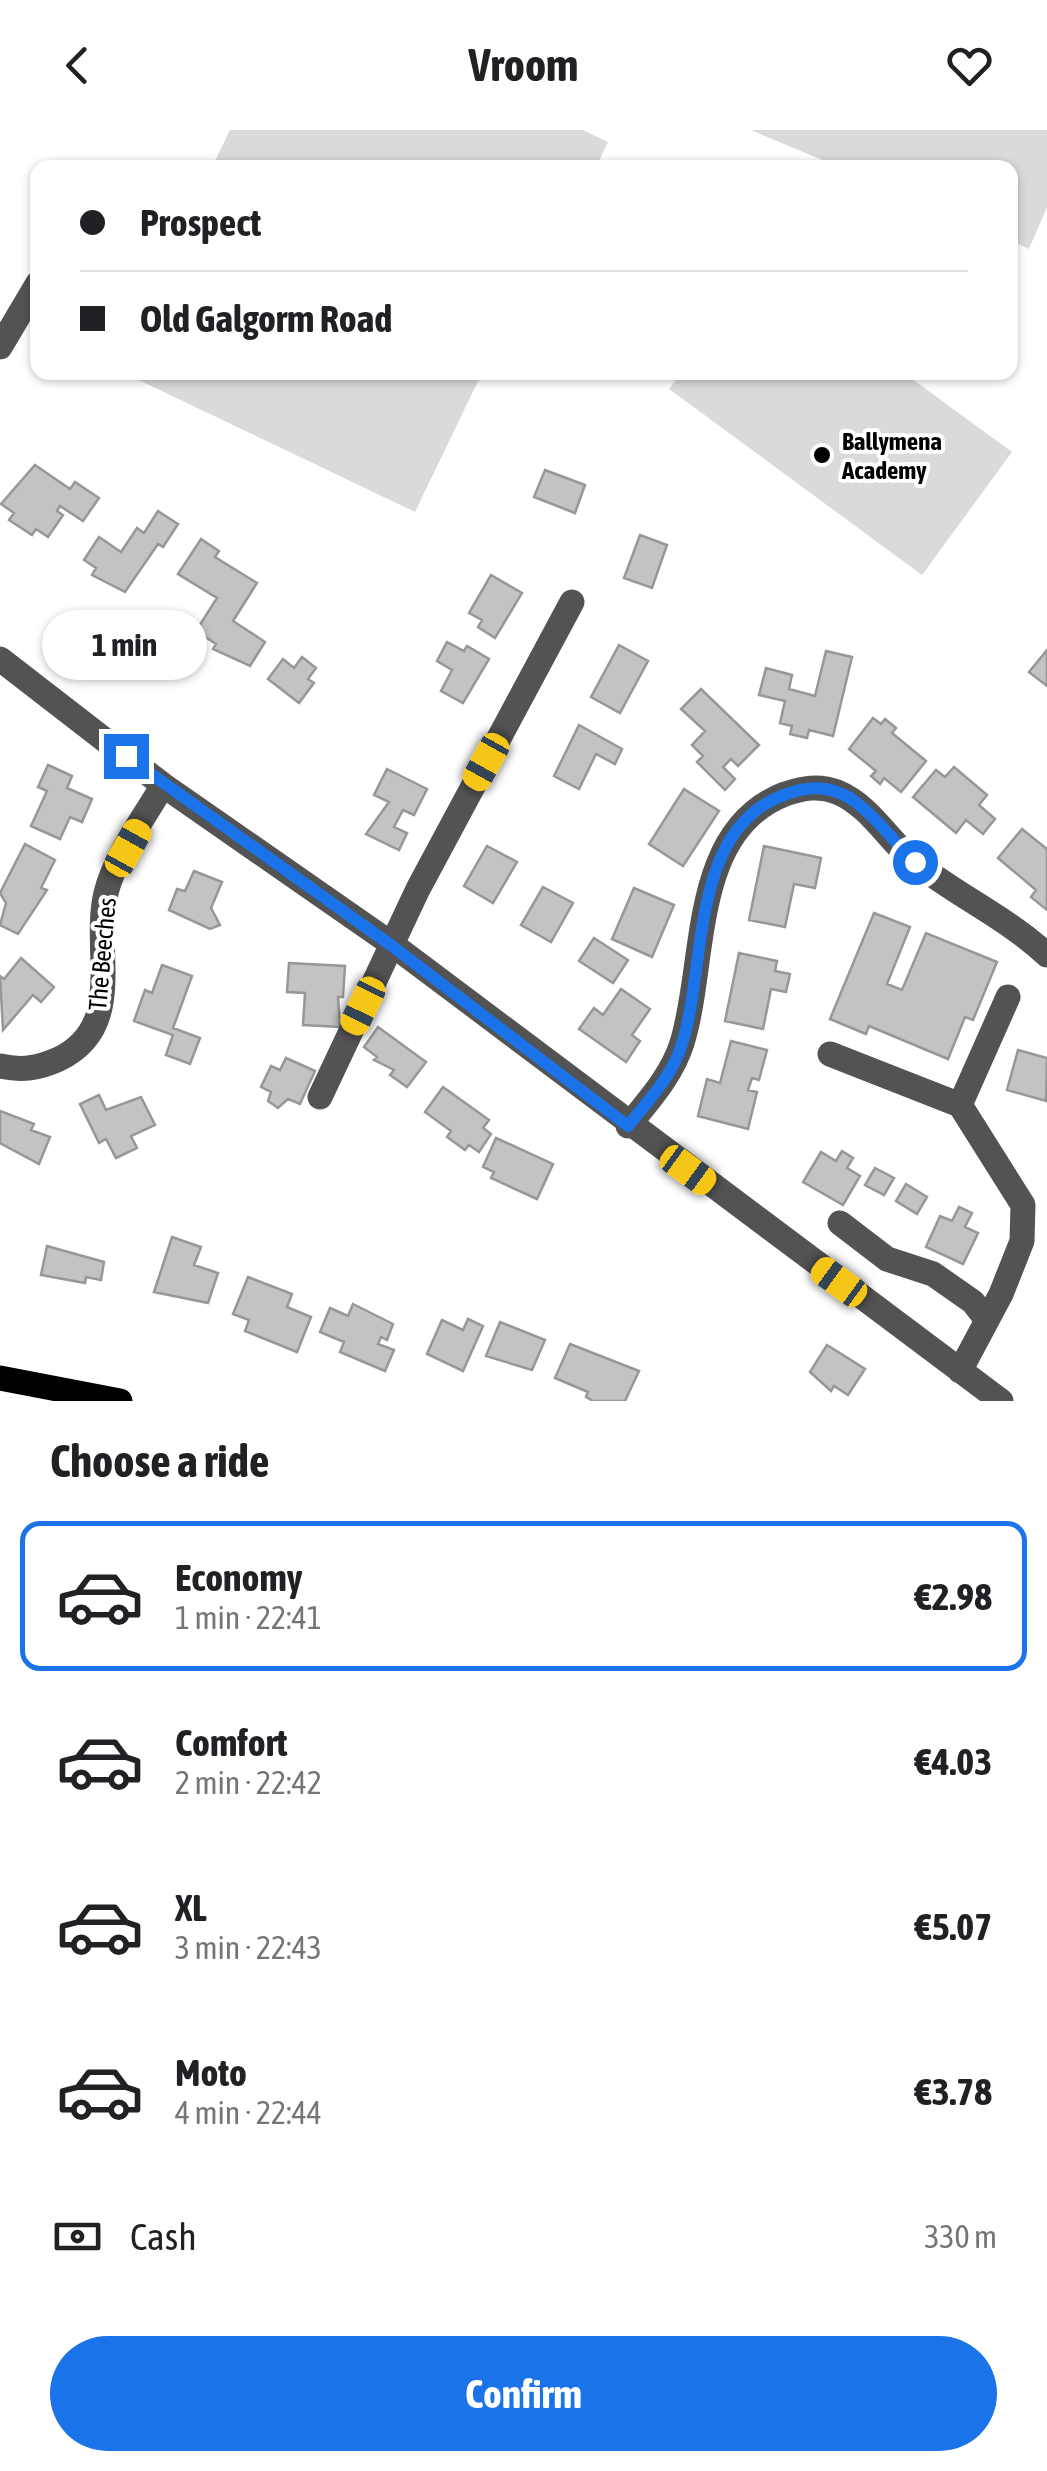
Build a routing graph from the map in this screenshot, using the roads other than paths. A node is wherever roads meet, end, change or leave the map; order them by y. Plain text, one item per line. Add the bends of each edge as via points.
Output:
1 (30, 297) edge
2 (0, 348) edge
3 (572, 602) dead end
4 (0, 659) edge
5 (163, 785) junction
6 (392, 946) junction
7 (1047, 955) edge
8 (1008, 997) dead end
9 (830, 1054) dead end
10 (0, 1066) edge
11 (320, 1097) dead end
12 (960, 1105) junction
13 (628, 1126) junction
14 (840, 1222) dead end
15 (987, 1320) junction
16 (960, 1371) junction
17 (0, 1378) edge
18 (120, 1401) edge
19 (1001, 1401) edge

1 - 2 street
3 - 6 street
4 - 5 street
5 - 6 street
5 - 10 street, The Beeches via 106,894 104,1003 97,1022 76,1049 59,1058 31,1069
6 - 11 street
6 - 13 street
7 - 13 street via 915,862 849,798 814,787 774,799 723,852 681,1046
8 - 12 street
9 - 12 street
12 - 15 street via 1022,1204 1022,1241
13 - 16 street
14 - 15 street via 887,1259 933,1274
15 - 16 street
16 - 19 street
17 - 18 main road

